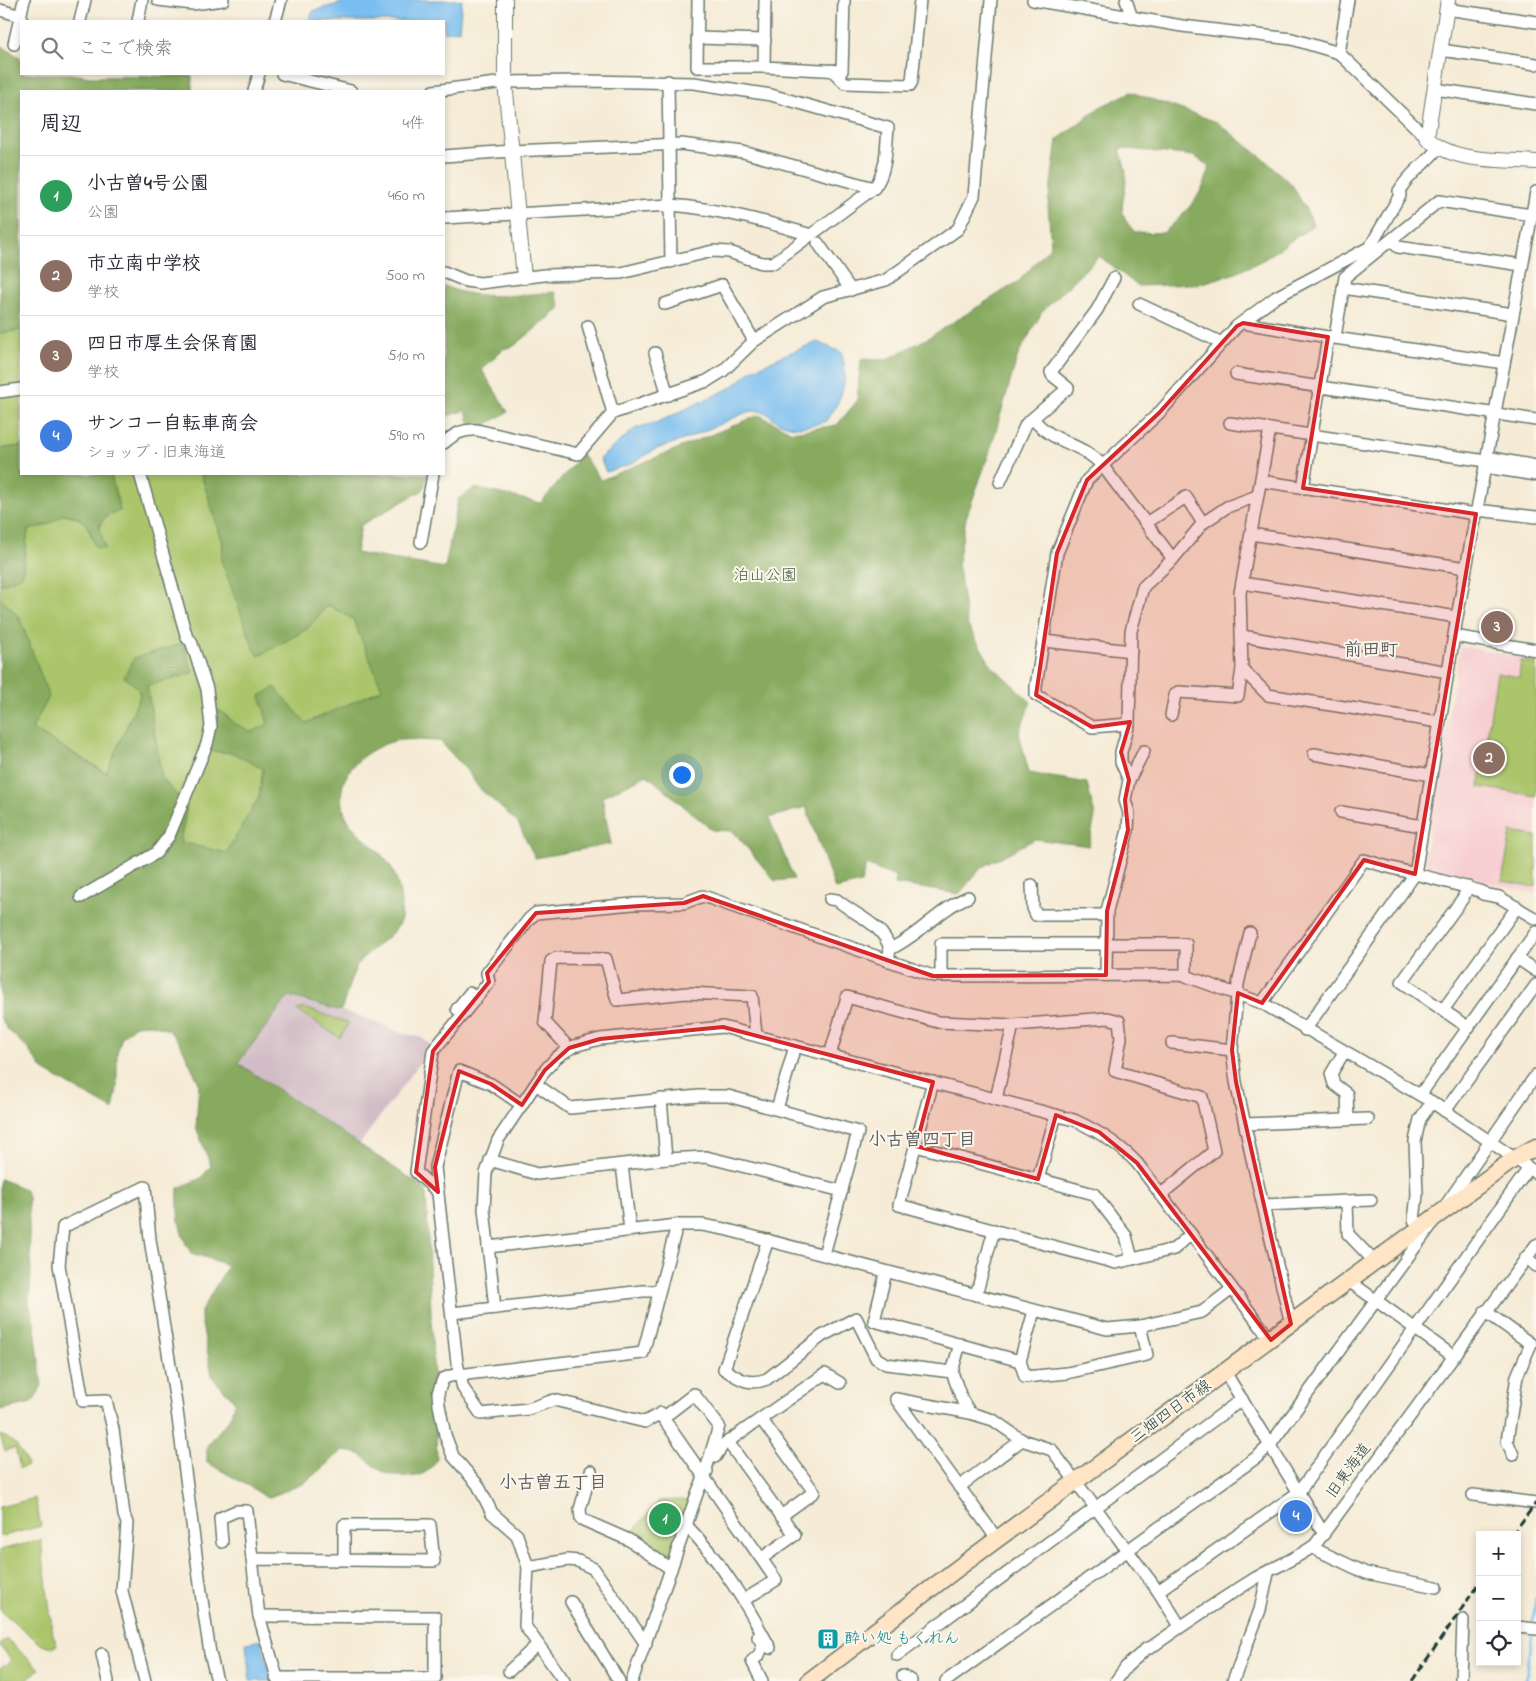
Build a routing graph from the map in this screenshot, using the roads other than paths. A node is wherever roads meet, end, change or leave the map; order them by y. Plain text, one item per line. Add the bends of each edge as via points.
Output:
1 (24, 0) edge
2 (85, 0) edge
3 (142, 0) edge
4 (158, 0) edge
5 (222, 0) edge
6 (282, 0) edge
7 (505, 0) edge
8 (698, 0) edge
9 (766, 0) edge
10 (844, 0) edge
11 (920, 0) edge
12 (991, 0) edge
13 (1033, 0) edge
14 (1126, 0) edge
15 (1348, 0) edge
16 (1447, 4) edge
17 (0, 10) edge
18 (21, 16) junction
19 (1132, 18) junction
20 (80, 20) edge
21 (138, 20) edge
22 (275, 20) edge
23 (1536, 22) edge
24 (698, 38) junction
25 (765, 40) junction
26 (14, 44) dead end
27 (1440, 50) junction
28 (1339, 52) junction
29 (1536, 64) edge
30 (764, 67) junction
31 (832, 70) junction
32 (259, 75) edge
33 (285, 75) edge
34 (668, 81) junction
35 (505, 82) junction
36 (325, 88) edge
37 (1435, 89) junction
38 (254, 90) edge
39 (342, 90) edge
40 (441, 90) edge
41 (1536, 104) edge
42 (1427, 138) junction
43 (670, 143) junction
44 (1438, 148) junction
45 (511, 151) junction
46 (445, 156) edge
47 (1536, 162) edge
48 (874, 188) junction
49 (1536, 192) edge
50 (671, 205) junction
51 (517, 212) junction
52 (445, 218) edge
53 (1533, 219) edge
54 (814, 239) junction
55 (1392, 241) junction
56 (671, 262) junction
57 (1522, 265) junction
58 (445, 272) edge
59 (524, 277) junction
60 (1114, 278) dead end
61 (1343, 288) junction
62 (851, 290) junction
63 (665, 304) dead end
64 (1139, 304) dead end
65 (1513, 314) junction
66 (1243, 322) junction
67 (588, 326) dead end
68 (1331, 337) junction
69 (754, 341) junction
70 (1220, 342) junction
71 (654, 353) dead end
72 (1504, 363) junction
73 (1236, 374) dead end
74 (1319, 386) junction
75 (20, 389) edge
76 (0, 392) edge
77 (668, 395) junction
78 (613, 413) junction
79 (1495, 413) junction
80 (1033, 419) junction
81 (1536, 420) edge
82 (1230, 423) dead end
83 (1270, 429) junction
84 (1311, 436) junction
85 (445, 442) edge
86 (1486, 462) junction
87 (1102, 465) junction
88 (1536, 466) edge
89 (140, 475) edge
90 (433, 475) edge
91 (1536, 475) edge
92 (1261, 481) junction
93 (1000, 482) dead end
94 (1302, 488) junction
95 (1257, 496) junction
96 (1476, 512) junction
97 (1536, 517) edge
98 (1146, 523) junction
99 (1203, 523) junction
100 (1251, 534) junction
101 (421, 542) dead end
102 (1173, 559) junction
103 (1466, 568) junction
104 (1242, 584) junction
105 (1457, 617) junction
106 (1242, 636) junction
107 (1454, 636) junction
108 (1044, 641) junction
109 (1536, 650) edge
110 (1131, 651) junction
111 (1242, 668) junction
112 (1448, 672) junction
113 (1171, 715) dead end
114 (1439, 722) junction
115 (1130, 724) junction
116 (1144, 750) dead end
117 (1314, 754) dead end
118 (1431, 775) junction
119 (1129, 780) junction
120 (1341, 812) dead end
121 (1422, 826) junction
122 (1415, 874) junction
123 (1032, 885) dead end
124 (1468, 887) junction
125 (81, 897) dead end
126 (968, 897) dead end
127 (830, 899) dead end
128 (1517, 907) junction
129 (1107, 914) junction
130 (1536, 919) edge
131 (1250, 932) dead end
132 (1536, 932) edge
133 (1107, 944) junction
134 (889, 955) junction
135 (1517, 958) junction
136 (1536, 972) edge
137 (487, 974) junction
138 (1106, 974) junction
139 (941, 976) junction
140 (1186, 976) junction
141 (1536, 985) edge
142 (1238, 993) junction
143 (1262, 1003) junction
144 (457, 1009) dead end
145 (1443, 1010) junction
146 (1013, 1025) junction
147 (1469, 1028) junction
148 (1305, 1030) junction
149 (756, 1035) junction
150 (1172, 1043) dead end
151 (795, 1046) junction
152 (569, 1048) junction
153 (1232, 1050) junction
154 (1344, 1052) junction
155 (830, 1055) junction
156 (1536, 1075) edge
157 (933, 1082) junction
158 (536, 1085) junction
159 (1420, 1095) junction
160 (996, 1099) junction
161 (661, 1100) junction
162 (1432, 1102) junction
163 (522, 1105) junction
164 (777, 1109) junction
165 (1445, 1111) junction
166 (1056, 1115) junction
167 (1368, 1119) dead end
168 (1348, 1120) junction
169 (1246, 1124) junction
170 (1488, 1141) junction
171 (916, 1146) junction
172 (1536, 1147) edge
173 (1514, 1159) junction
174 (490, 1160) junction
175 (666, 1160) junction
176 (622, 1165) junction
177 (1533, 1171) edge
178 (1038, 1178) junction
179 (842, 1191) junction
180 (438, 1192) junction
181 (1160, 1195) junction
182 (1371, 1200) dead end
183 (1347, 1202) junction
184 (1263, 1205) junction
185 (1442, 1211) junction
186 (677, 1225) junction
187 (1423, 1225) junction
188 (630, 1230) junction
189 (994, 1230) junction
190 (1191, 1234) junction
191 (768, 1240) junction
192 (1536, 1245) edge
193 (488, 1247) junction
194 (824, 1254) junction
195 (1526, 1257) junction
196 (1132, 1259) junction
197 (1374, 1261) junction
198 (1536, 1266) edge
199 (886, 1272) junction
200 (1349, 1281) junction
201 (1232, 1289) junction
202 (660, 1291) junction
203 (976, 1295) junction
204 (1375, 1300) junction
205 (495, 1308) junction
206 (1034, 1311) junction
207 (1485, 1311) junction
208 (452, 1313) junction
209 (1291, 1324) junction
210 (1140, 1326) junction
211 (1416, 1329) junction
212 (1271, 1340) junction
213 (960, 1344) junction
214 (1453, 1356) junction
215 (1020, 1361) junction
216 (952, 1372) junction
217 (1225, 1372) junction
218 (460, 1375) junction
219 (840, 1383) dead end
220 (1242, 1399) junction
221 (970, 1413) junction
222 (663, 1418) junction
223 (761, 1419) junction
224 (1022, 1440) junction
225 (728, 1442) junction
226 (1270, 1446) junction
227 (1513, 1455) dead end
228 (591, 1471) dead end
229 (704, 1476) junction
230 (1076, 1481) junction
231 (959, 1486) junction
232 (1299, 1492) junction
233 (1473, 1495) dead end
234 (1536, 1503) edge
235 (1094, 1508) junction
236 (781, 1516) junction
237 (686, 1525) junction
238 (1324, 1534) junction
239 (997, 1539) junction
240 (222, 1542) dead end
241 (1315, 1545) junction
242 (1126, 1550) junction
243 (762, 1558) junction
244 (252, 1559) junction
245 (344, 1560) junction
246 (528, 1567) junction
247 (671, 1569) junction
248 (1268, 1572) junction
249 (1436, 1587) dead end
250 (1158, 1591) junction
251 (744, 1600) junction
252 (571, 1602) dead end
253 (259, 1616) junction
254 (1463, 1620) dead end
255 (748, 1624) dead end
256 (1180, 1626) junction
257 (1521, 1627) edge
258 (1536, 1629) edge
259 (538, 1644) junction
260 (646, 1644) junction
261 (770, 1648) dead end
262 (102, 1654) dead end
263 (897, 1654) dead end
264 (509, 1671) dead end
265 (277, 1680) edge
266 (108, 1681) edge
267 (145, 1681) edge
268 (217, 1681) edge
269 (564, 1681) edge
270 (619, 1681) edge
271 (632, 1681) edge
272 (762, 1681) edge
273 (809, 1681) edge
274 (946, 1681) edge
275 (1116, 1681) edge
276 (1233, 1681) edge
277 (1461, 1681) edge

1 - 18 street
2 - 20 street
3 - 21 street
4 - 5 street via 193,4
6 - 22 street
7 - 35 street
8 - 24 street
9 - 25 street
10 - 31 street via 842,71
11 - 31 street via 910,85 845,83
12 - 62 street via 974,196 958,229 886,280
13 - 19 street
14 - 19 street
15 - 28 street
16 - 23 street
16 - 27 street
17 - 18 street
18 - 26 street
19 - 28 street via 1292,39
24 - 25 street
24 - 30 street via 697,67
25 - 30 street
27 - 29 street
27 - 37 street
28 - 42 street
30 - 31 street
32 - 38 street
33 - 36 street
34 - 35 street
34 - 43 street
34 - 48 street via 745,89 888,128 883,171
35 - 40 street
35 - 45 street
36 - 39 street
37 - 41 street
37 - 42 street
42 - 44 street
43 - 45 street
43 - 48 street via 743,152
43 - 50 street
44 - 47 street via 1465,156
44 - 66 street via 1406,180 1370,247 1276,297
45 - 46 street
45 - 51 street
48 - 54 street
49 - 53 street
50 - 51 street
50 - 54 street via 737,214
50 - 56 street
51 - 52 street
51 - 59 street
53 - 55 street via 1440,201
53 - 57 street
54 - 56 street via 773,263 762,263 723,251
54 - 62 street
55 - 57 street via 1398,247
55 - 61 street via 1345,277
56 - 59 street via 621,273
57 - 65 street
58 - 59 street via 480,283
60 - 80 street via 1096,310 1051,372 1068,388
61 - 65 street
61 - 68 street
62 - 69 street via 823,298
63 - 69 street via 722,285
64 - 70 street
65 - 72 street
66 - 68 street
66 - 70 street
67 - 78 street
68 - 72 street
68 - 74 street
69 - 77 street via 716,376
70 - 87 street via 1159,413
71 - 77 street
72 - 79 street
73 - 74 street
74 - 79 street
74 - 84 street
75 - 76 street
77 - 78 street
78 - 85 street via 578,454 468,430
79 - 81 street
79 - 86 street
80 - 87 street via 1044,432 1092,454
80 - 93 street via 1026,424
82 - 83 street
83 - 84 street
83 - 92 street
84 - 86 street
84 - 94 street
86 - 88 street
86 - 91 street
86 - 96 street
87 - 98 street
87 - 108 street via 1087,480 1057,553
89 - 125 street via 188,638 206,682 210,734 168,836 156,853
90 - 101 street
92 - 94 street
92 - 95 street
94 - 96 street
95 - 99 street via 1227,507
95 - 100 street
96 - 97 street
96 - 103 street
98 - 99 street via 1186,497
98 - 102 street
99 - 102 street
100 - 103 street
100 - 104 street
102 - 110 street via 1143,588 1131,630
103 - 105 street
104 - 105 street
104 - 106 street
105 - 107 street
106 - 111 street
106 - 112 street
107 - 109 street
107 - 112 street
108 - 110 street
108 - 115 street via 1036,695 1092,728
110 - 115 street
111 - 113 street via 1238,696 1178,692
111 - 114 street via 1268,695
112 - 114 street
114 - 118 street
115 - 119 street via 1121,752 1121,762
116 - 119 street
117 - 118 street
118 - 121 street
119 - 129 street via 1125,800 1129,813 1128,830
120 - 121 street
121 - 122 street
122 - 124 street
122 - 143 street via 1364,860
122 - 148 street
123 - 129 street via 1036,914
124 - 128 street via 1500,897
124 - 145 street via 1402,982
126 - 134 street via 953,903
127 - 134 street via 837,900 878,928 885,937
128 - 130 street
128 - 145 street
129 - 133 street
131 - 142 street
132 - 135 street
133 - 138 street
133 - 139 street via 941,944
133 - 140 street via 1186,944
134 - 137 street via 703,896 684,903 536,912
134 - 139 street via 933,976
135 - 136 street
135 - 147 street
137 - 144 street
137 - 180 street via 489,982 433,1051 416,1172
138 - 139 street
138 - 140 street
140 - 142 street
141 - 165 street
142 - 143 street
142 - 153 street
143 - 148 street
145 - 147 street
146 - 155 street via 938,1022 847,997
146 - 160 street
146 - 181 street via 1108,1018 1119,1021 1121,1038 1115,1071 1202,1097 1214,1151
147 - 159 street
148 - 154 street
149 - 151 street
149 - 152 street via 723,1027 600,1039
149 - 152 street via 752,996 687,993 617,1000 606,959 556,958 551,961 545,1022
150 - 153 street
151 - 155 street
151 - 164 street
152 - 158 street via 557,1057
153 - 169 street
154 - 159 street
154 - 168 street via 1331,1074 1334,1084 1347,1094
155 - 157 street
156 - 170 street
157 - 160 street
157 - 171 street
158 - 161 street via 570,1108
158 - 163 street
159 - 162 street
160 - 166 street
161 - 164 street via 728,1096
161 - 175 street
162 - 165 street
162 - 187 street via 1420,1119 1415,1140 1417,1195 1414,1220
163 - 174 street via 498,1140
163 - 180 street via 492,1084 459,1071 436,1167
164 - 179 street via 858,1132
165 - 170 street
166 - 178 street
166 - 181 street via 1099,1132 1126,1152
167 - 168 street
168 - 169 street
169 - 184 street
170 - 173 street
170 - 185 street
171 - 178 street
171 - 189 street via 899,1205
172 - 173 main road, 三畑四日市線
173 - 177 street
173 - 185 main road, 三畑四日市線
174 - 176 street via 537,1174
174 - 193 street via 484,1189
175 - 176 street
175 - 179 street via 706,1158 731,1162
176 - 188 street
177 - 211 street
178 - 196 street via 1094,1194 1126,1236
179 - 194 street
180 - 208 street
181 - 190 street
182 - 183 street
183 - 184 street
183 - 197 street via 1348,1234
184 - 209 street
185 - 187 main road, 三畑四日市線
185 - 204 street
186 - 188 street
186 - 191 street via 702,1225
186 - 202 street
187 - 197 main road, 三畑四日市線
188 - 193 street
189 - 196 street via 1116,1263
189 - 203 street
190 - 196 street via 1174,1249
190 - 201 street
191 - 194 street
191 - 216 street via 724,1369 744,1382 760,1382 822,1336 856,1318 876,1358 886,1364
192 - 195 street, 旧東海道
193 - 205 street
194 - 199 street
195 - 198 street
195 - 207 street, 旧東海道
197 - 200 main road, 三畑四日市線
199 - 203 street
199 - 213 street via 874,1321
200 - 204 street
200 - 209 main road, 三畑四日市線
201 - 210 street via 1202,1312
201 - 212 street
202 - 205 street
202 - 218 street via 643,1353
203 - 206 street
204 - 211 street
204 - 226 street
205 - 208 street
206 - 210 street via 1107,1329
206 - 215 street
207 - 214 street, 旧東海道
207 - 227 street via 1531,1344 1517,1376 1507,1441
208 - 218 street
209 - 212 main road, 三畑四日市線
210 - 215 street via 1146,1355 1067,1373 1025,1377
211 - 214 street
211 - 232 street
212 - 217 main road, 三畑四日市線
213 - 215 street
213 - 216 street
214 - 238 street, 旧東海道
216 - 221 street
217 - 220 street
217 - 230 main road, 三畑四日市線
218 - 222 street via 463,1388 481,1414 528,1409 554,1400 645,1422 661,1413
218 - 246 street via 443,1379 438,1393 448,1442 453,1456 478,1485 492,1513 517,1535
219 - 223 street via 825,1374
220 - 226 street
220 - 235 street
221 - 224 street via 993,1420
221 - 231 street via 896,1399
222 - 229 street
222 - 229 street via 694,1394 719,1426
223 - 225 street
223 - 236 street via 814,1492
224 - 230 street via 1052,1450
224 - 231 street
225 - 229 street
225 - 236 street
226 - 232 street
226 - 242 street
228 - 247 street via 580,1509 581,1519 629,1540
229 - 237 street
229 - 243 street
230 - 235 street
230 - 239 main road, 三畑四日市線
231 - 239 street
232 - 238 street
232 - 250 street
233 - 234 street
235 - 242 street
235 - 263 street
236 - 243 street via 795,1535
237 - 247 street
237 - 251 street via 705,1544
238 - 241 street, 旧東海道
239 - 273 main road, 三畑四日市線
240 - 244 street via 220,1518 236,1510 248,1510
241 - 248 street, 旧東海道
241 - 249 street via 1318,1550 1366,1572
242 - 250 street
242 - 274 street
243 - 251 street via 776,1580
244 - 245 street
244 - 253 street
245 - 245 street via 434,1561 430,1525 344,1525
246 - 259 street via 525,1626
246 - 260 street via 568,1560 594,1569
247 - 260 street
248 - 256 street, 旧東海道
248 - 276 street via 1262,1604
250 - 256 street
251 - 261 street
252 - 270 street
253 - 265 street
253 - 265 street via 435,1617 435,1678
254 - 277 street
255 - 272 street via 763,1646 752,1661
256 - 275 street, 旧東海道 via 1147,1648
257 - 258 street
259 - 264 street
259 - 269 street
260 - 271 street
262 - 266 street
267 - 268 street via 122,1591 127,1523 113,1429 106,1400 83,1402 59,1264 63,1227 145,1187 203,1607

